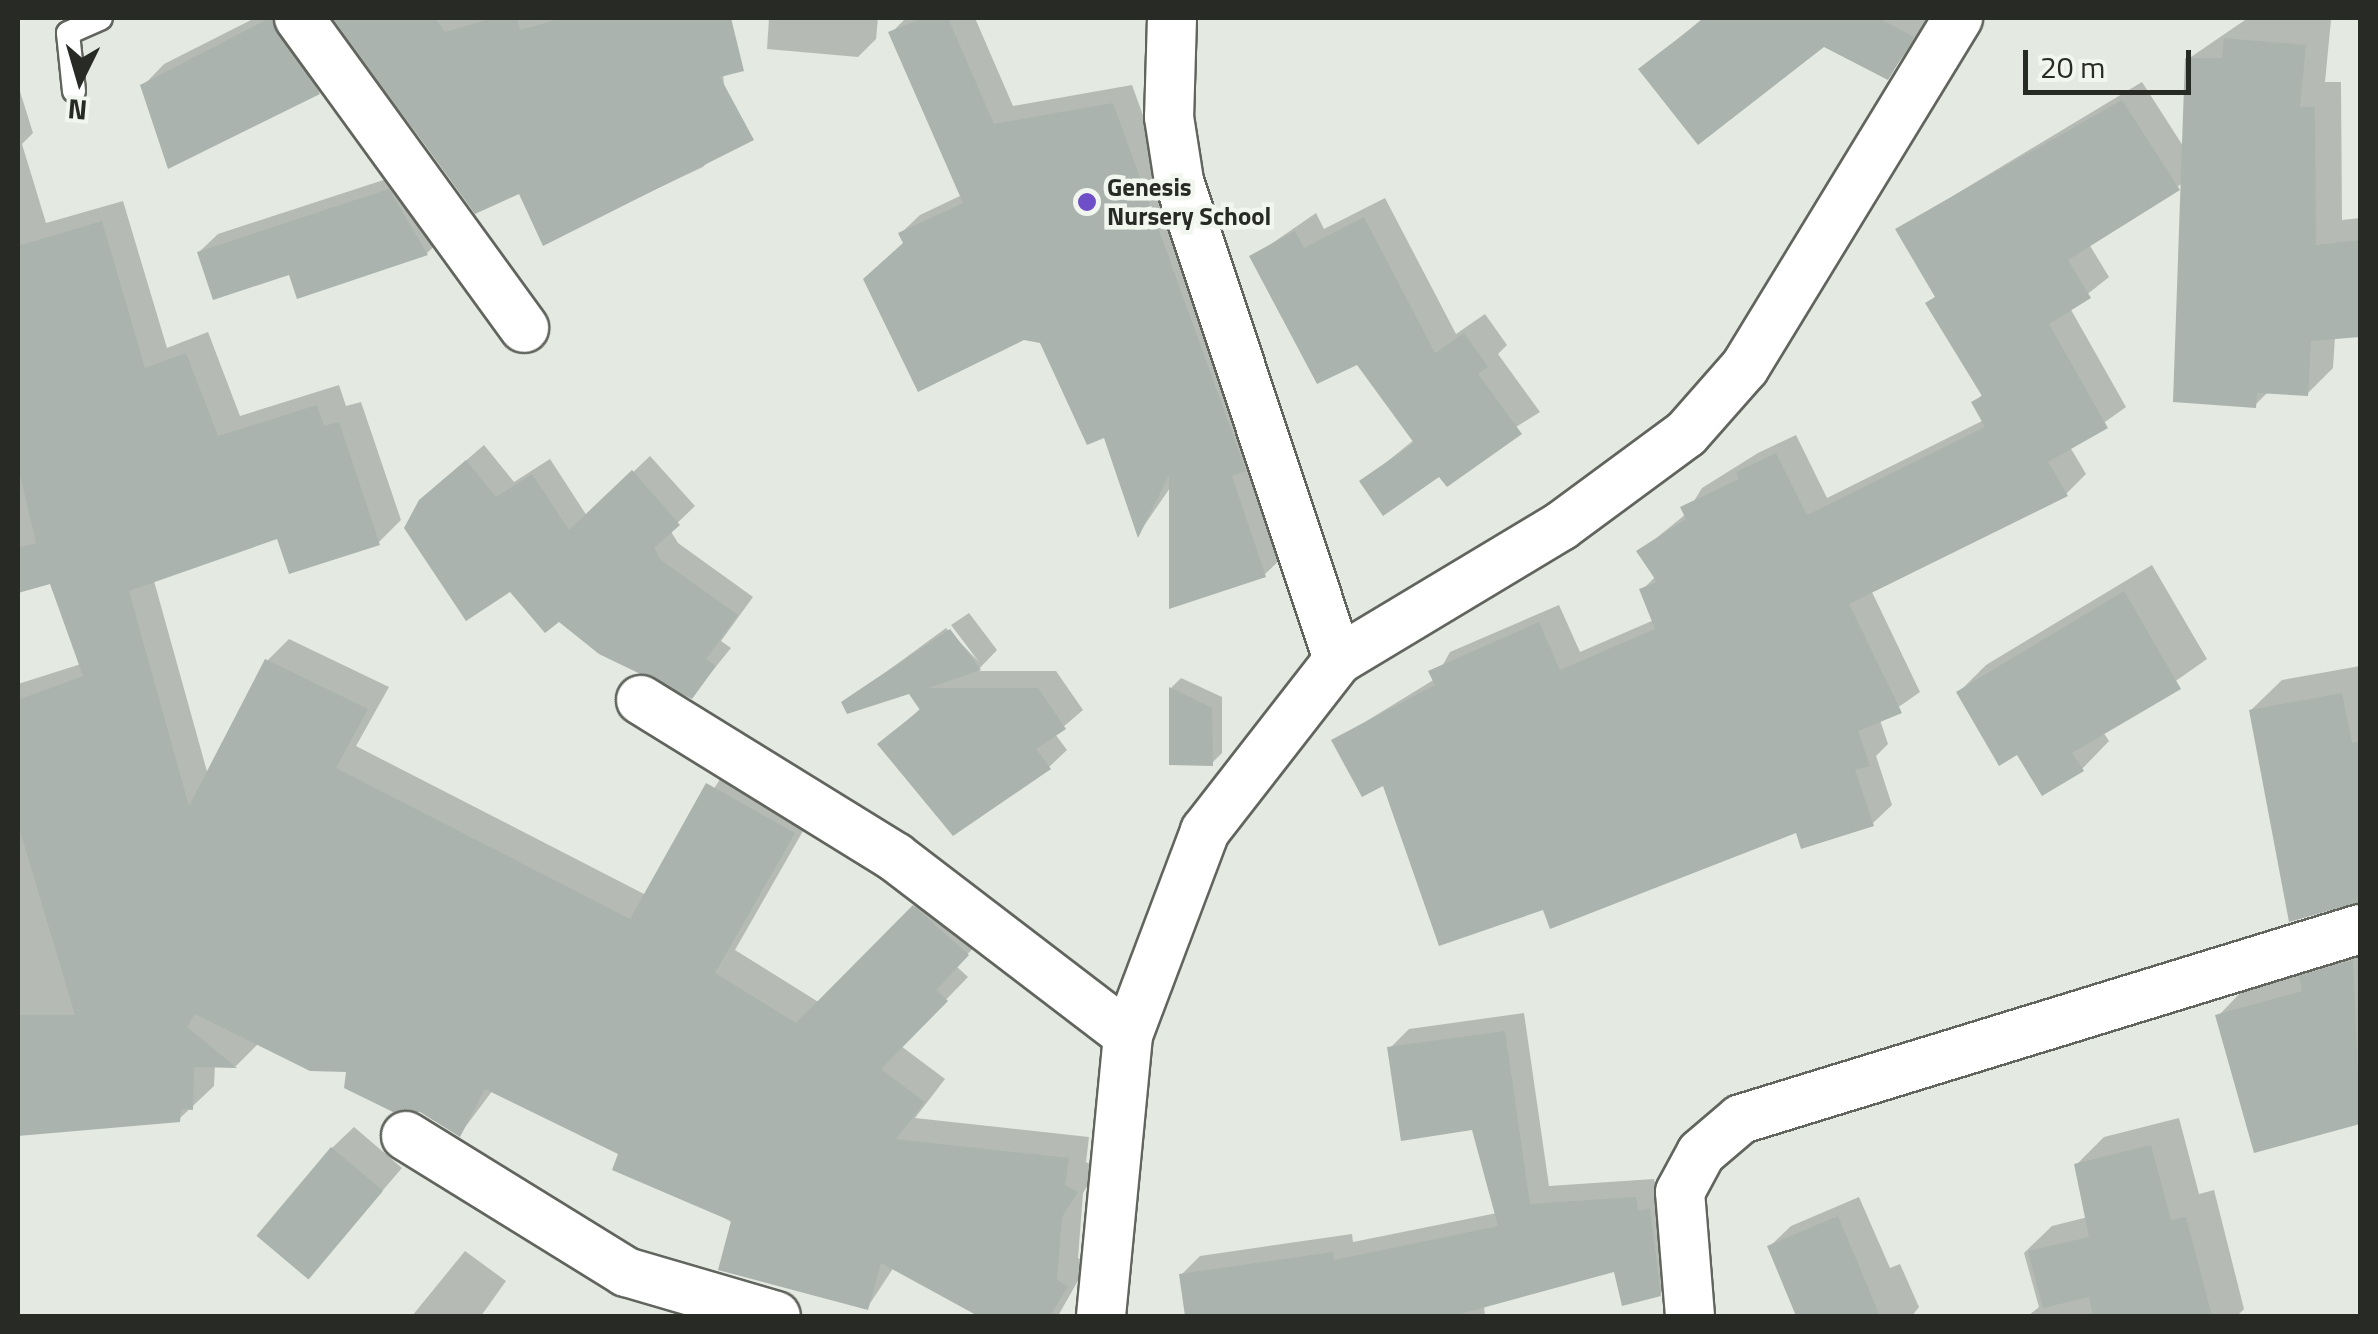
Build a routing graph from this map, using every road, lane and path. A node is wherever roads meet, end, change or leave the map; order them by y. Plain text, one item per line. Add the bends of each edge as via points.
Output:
1 (100, 18) edge
2 (298, 18) edge
3 (1172, 18) edge
4 (1958, 18) edge
5 (74, 91) dead end
6 (524, 328) dead end
7 (1338, 660) junction
8 (642, 700) dead end
9 (2360, 929) edge
10 (1128, 1034) junction
11 (406, 1136) dead end
12 (776, 1316) edge
13 (1101, 1316) edge
14 (1690, 1316) edge

1 - 5 lane via 68,34
2 - 6 street
3 - 7 street via 1169,117 1179,181
4 - 7 street via 1745,367 1686,434 1561,526
7 - 10 street via 1205,831
8 - 10 street via 894,857
9 - 14 street via 1741,1119 1702,1153 1680,1192
10 - 13 street
11 - 12 street via 626,1272

